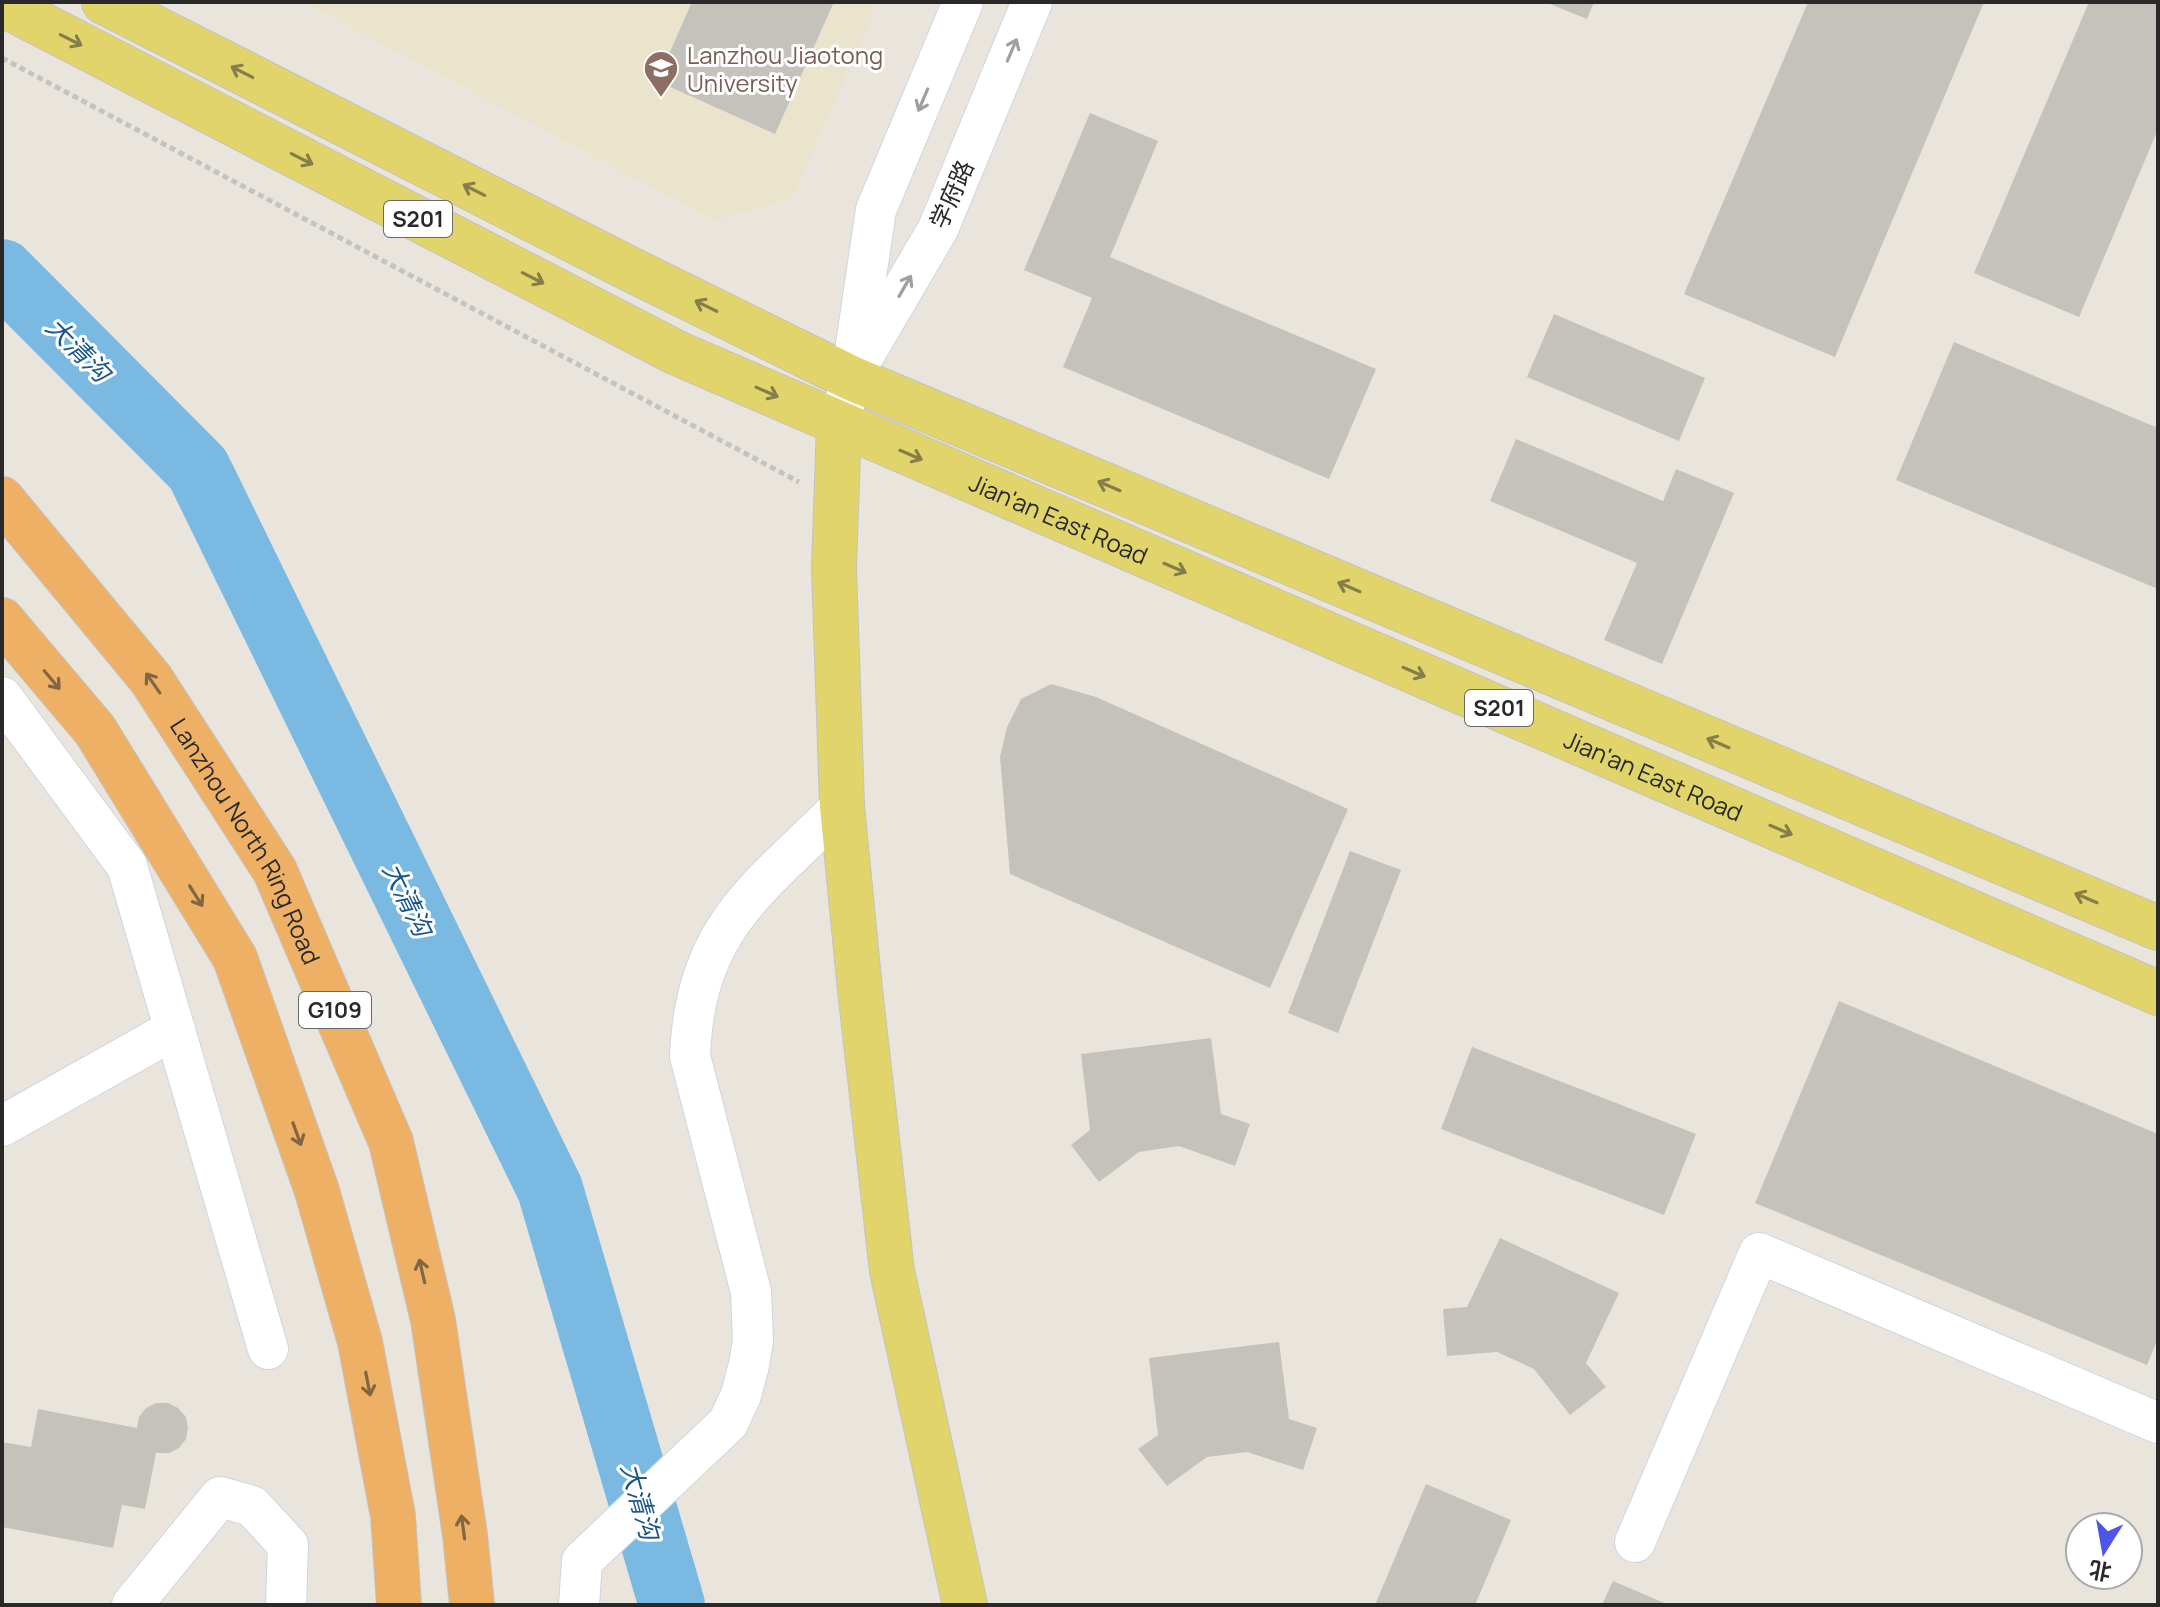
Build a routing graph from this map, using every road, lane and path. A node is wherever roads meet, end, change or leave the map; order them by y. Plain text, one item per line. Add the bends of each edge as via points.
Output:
1 (104, 2) edge
2 (963, 2) edge
3 (1032, 2) edge
4 (2, 4) edge
5 (2, 58) edge
6 (851, 378) junction
7 (839, 424) junction
8 (2, 499) edge
9 (836, 501) junction
10 (2, 620) edge
11 (2, 697) edge
12 (842, 806) junction
13 (2158, 928) edge
14 (2158, 993) edge
15 (175, 1029) junction
16 (2, 1126) edge
17 (268, 1349) dead end
18 (2158, 1423) edge
19 (1635, 1542) dead end
20 (132, 1605) edge
21 (286, 1605) edge
22 (399, 1605) edge
23 (472, 1605) edge
24 (579, 1605) edge
25 (965, 1605) edge

6 -> 1 main road, S201
2 -> 6 street via 876,210
6 -> 3 street, 学府路 via 938,229
4 -> 7 main road, S201 via 677,353
5 - 9 path
6 - 7 street
13 -> 6 main road, Jian'an East Road / S201
7 - 9 main road
7 -> 14 main road, Jian'an East Road / S201
23 -> 8 highway, Lanzhou North Ring Road / G109 via 433,1320 385,1127 275,871 151,679
9 - 12 main road
10 -> 22 highway via 95,730 235,958 317,1191 360,1342 393,1516
11 - 15 street via 127,866
12 - 24 street via 735,914 707,961 695,1003 690,1056 752,1304 753,1341 741,1395 728,1423 582,1561
12 - 25 main road via 892,1271
15 - 16 street
15 - 17 street
18 - 19 street via 1759,1253
20 - 21 street via 220,1497 252,1506 288,1545

